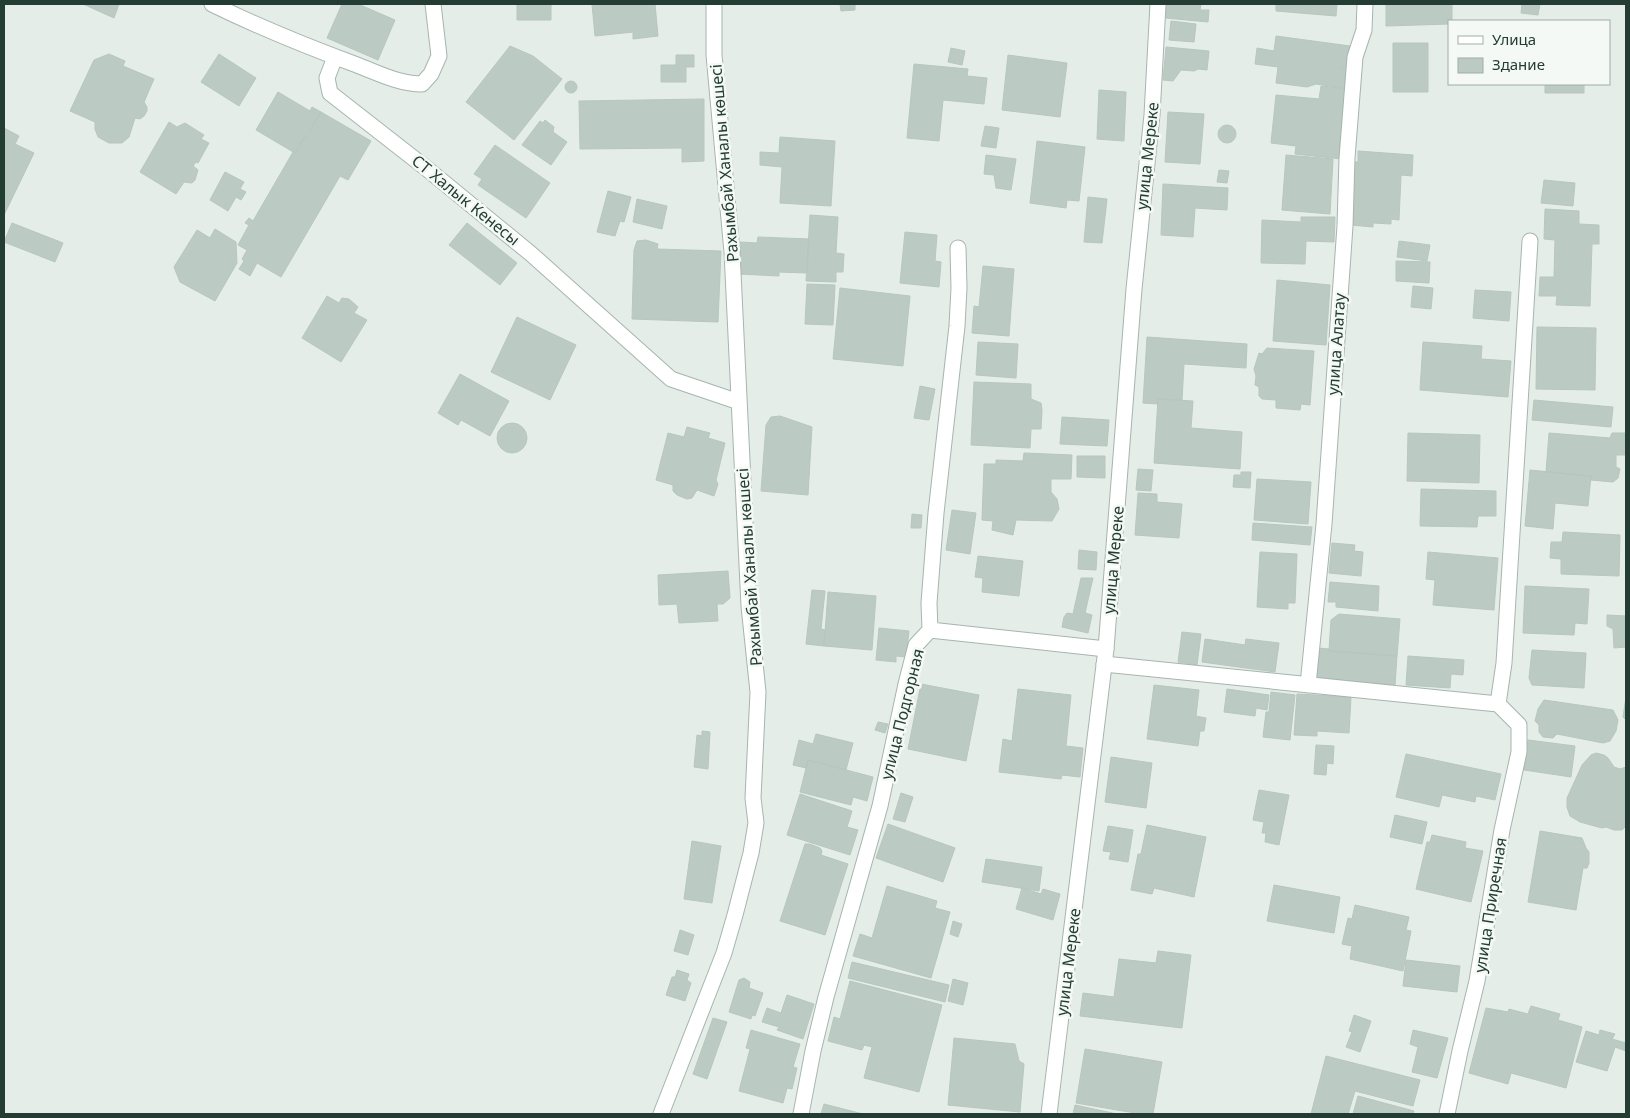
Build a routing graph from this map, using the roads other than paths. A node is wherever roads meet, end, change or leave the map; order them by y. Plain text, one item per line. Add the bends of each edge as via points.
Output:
1 (212, 4) edge
2 (433, 4) edge
3 (714, 4) edge
4 (1158, 4) edge
5 (1365, 4) edge
6 (335, 57) junction
7 (1530, 241) dead end
8 (958, 248) dead end
9 (739, 402) junction
10 (930, 630) junction
11 (1106, 648) junction
12 (1104, 664) junction
13 (1308, 685) junction
14 (1498, 704) junction
15 (661, 1114) edge
16 (801, 1114) edge
17 (1049, 1114) edge
18 (1447, 1114) edge

1 - 6 street
2 - 6 street via 439,56 431,74 422,84 408,84
3 - 9 street, Рахымбай Ханалы көшесі via 714,55 732,252
4 - 11 street, улица Мереке via 1152,116 1134,289
5 - 13 street, улица Алатау via 1364,30 1355,57 1324,524
6 - 9 street, СТ Халык Кенесы via 327,78 330,93 530,253 670,378
7 - 14 street via 1504,663
8 - 10 street, улица Подгорная via 957,326 935,522
9 - 15 street, Рахымбай Ханалы көшесі via 758,692 753,798 756,824 724,953
10 - 11 street
10 - 16 street, улица Подгорная via 916,645 880,806 826,997
11 - 12 street, улица Мереке
12 - 13 street
12 - 17 street, улица Мереке
13 - 14 street
14 - 18 street, улица Приречная via 1519,725 1519,752 1502,830 1477,981

